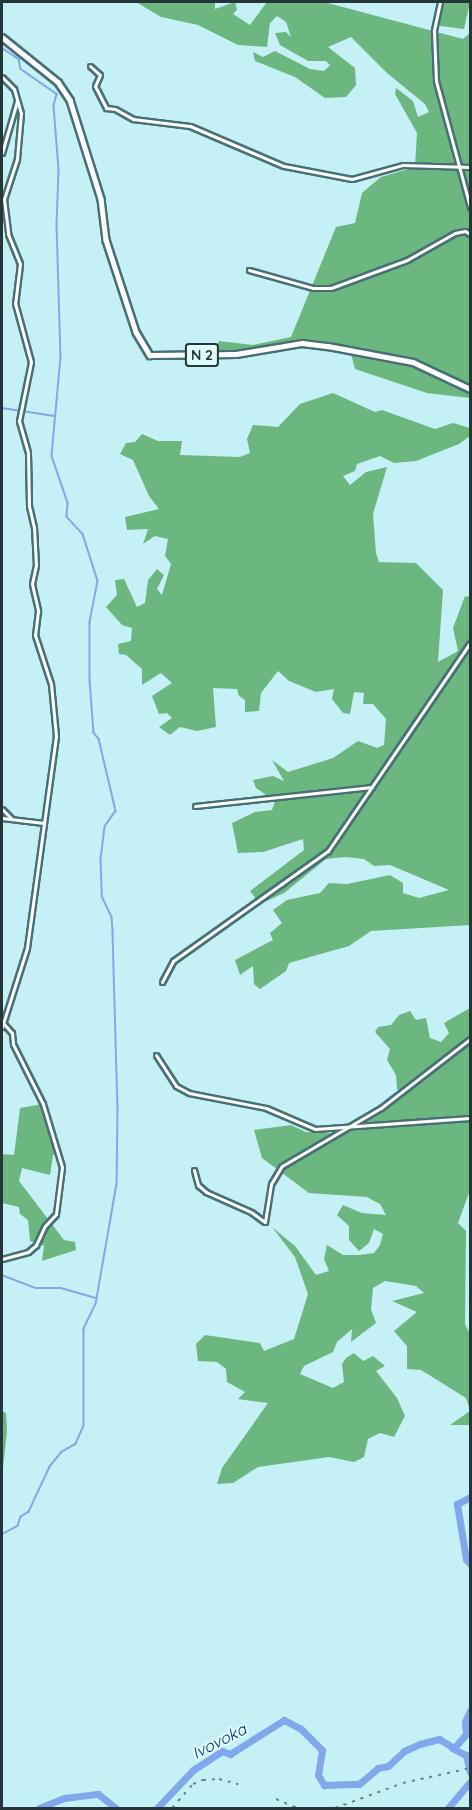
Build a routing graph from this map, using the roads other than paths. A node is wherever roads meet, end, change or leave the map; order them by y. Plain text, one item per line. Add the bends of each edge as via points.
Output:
1 (441, 2) edge
2 (2, 38) edge
3 (90, 66) dead end
4 (2, 77) edge
5 (17, 96) junction
6 (2, 153) edge
7 (458, 167) junction
8 (471, 167) edge
9 (471, 207) edge
10 (471, 234) edge
11 (249, 270) dead end
12 (471, 389) edge
13 (471, 644) edge
14 (372, 787) junction
15 (195, 806) dead end
16 (2, 809) edge
17 (2, 818) edge
18 (12, 819) junction
19 (44, 823) junction
20 (162, 982) dead end
21 (2, 1025) edge
22 (471, 1039) edge
23 (156, 1055) dead end
24 (471, 1118) edge
25 (349, 1127) junction
26 (194, 1170) dead end
27 (2, 1259) edge

1 - 7 street via 434,31 436,81
2 - 12 main road, N 2 via 58,82 70,100 101,198 106,240 136,332 150,355 243,354 302,344 328,346 413,362
3 - 7 street via 100,75 95,86 106,108 133,119 190,126 284,166 352,179 403,165
4 - 5 street
5 - 6 street
5 - 19 street via 21,113 16,159 4,200 8,234 20,264 15,303 31,362 30,382 20,409 34,527 36,565 32,584 38,611 35,635 51,684 56,736
7 - 8 street
7 - 9 street
10 - 11 street via 455,233 407,260 331,288 314,288
13 - 14 street
14 - 15 street
14 - 20 street via 328,851 173,961
16 - 18 street
17 - 18 street
18 - 19 street
19 - 21 street via 27,948
21 - 27 street via 12,1033 13,1044 44,1104 62,1167 56,1214 36,1245 28,1252
22 - 25 street via 381,1108
23 - 25 street via 176,1086 189,1093 266,1108 315,1129
24 - 25 street
25 - 26 street via 282,1166 271,1184 265,1222 206,1192 198,1185

